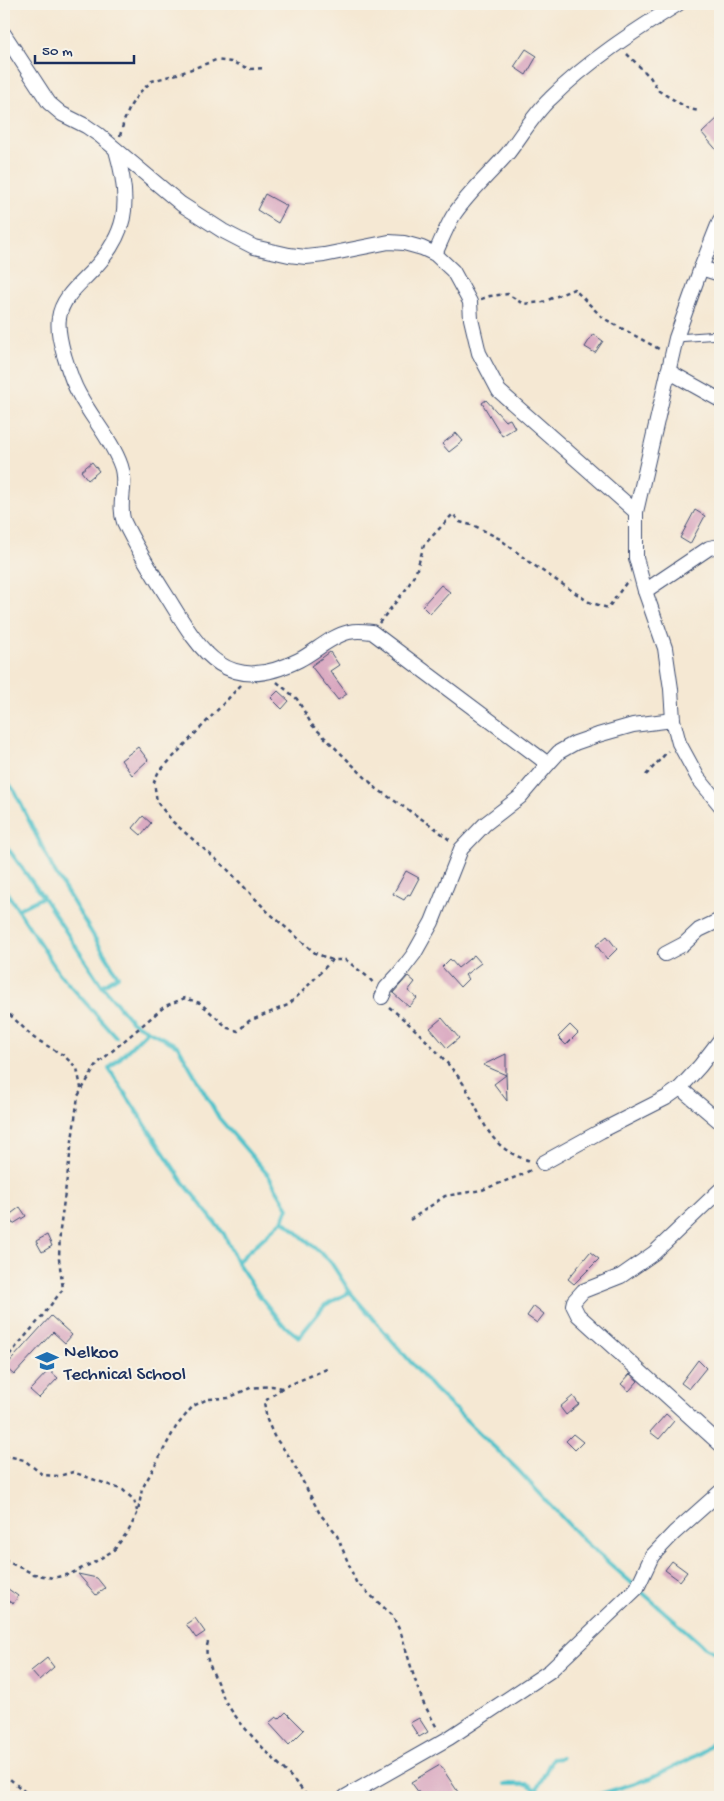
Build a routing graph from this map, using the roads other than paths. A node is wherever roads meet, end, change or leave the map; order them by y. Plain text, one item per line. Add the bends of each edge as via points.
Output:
1 (678, 4) edge
2 (4, 34) edge
3 (116, 150) junction
4 (720, 220) edge
5 (435, 254) junction
6 (701, 268) junction
7 (720, 274) edge
8 (720, 335) edge
9 (676, 338) junction
10 (668, 371) junction
11 (720, 400) edge
12 (636, 512) junction
13 (720, 546) edge
14 (645, 591) junction
15 (673, 720) junction
16 (548, 764) junction
17 (720, 805) edge
18 (720, 920) edge
19 (665, 954) dead end
20 (382, 997) road end
21 (720, 1040) edge
22 (680, 1088) junction
23 (720, 1122) edge
24 (543, 1163) road end
25 (720, 1190) edge
26 (720, 1444) edge
27 (720, 1492) edge
28 (345, 1797) edge

1 - 5 street via 617,44 548,100 464,201
2 - 3 street via 55,110 86,126
3 - 5 street via 189,210 254,247 306,257 389,242 404,243
3 - 16 street via 125,198 121,229 105,258 75,288 61,310 61,346 79,395 122,468 121,515 130,536 201,649 229,669 259,673 290,665 349,632 372,632
4 - 6 street
5 - 12 street via 453,271 470,302 479,353 499,391
6 - 7 street
6 - 9 street
8 - 9 lane
9 - 10 street
10 - 11 street
10 - 12 street
12 - 14 street via 636,558
13 - 14 street via 709,548
14 - 15 street via 667,657
15 - 16 street via 633,725 575,743 559,752
15 - 17 street via 679,743 698,778
16 - 20 street via 520,797 485,824 461,849 432,922 414,954
18 - 19 street via 699,930 684,944
21 - 22 street
22 - 23 street
22 - 24 street
25 - 26 street via 654,1253 621,1276 583,1291 573,1305 578,1315
27 - 28 street via 652,1556 637,1588 550,1670 449,1738

